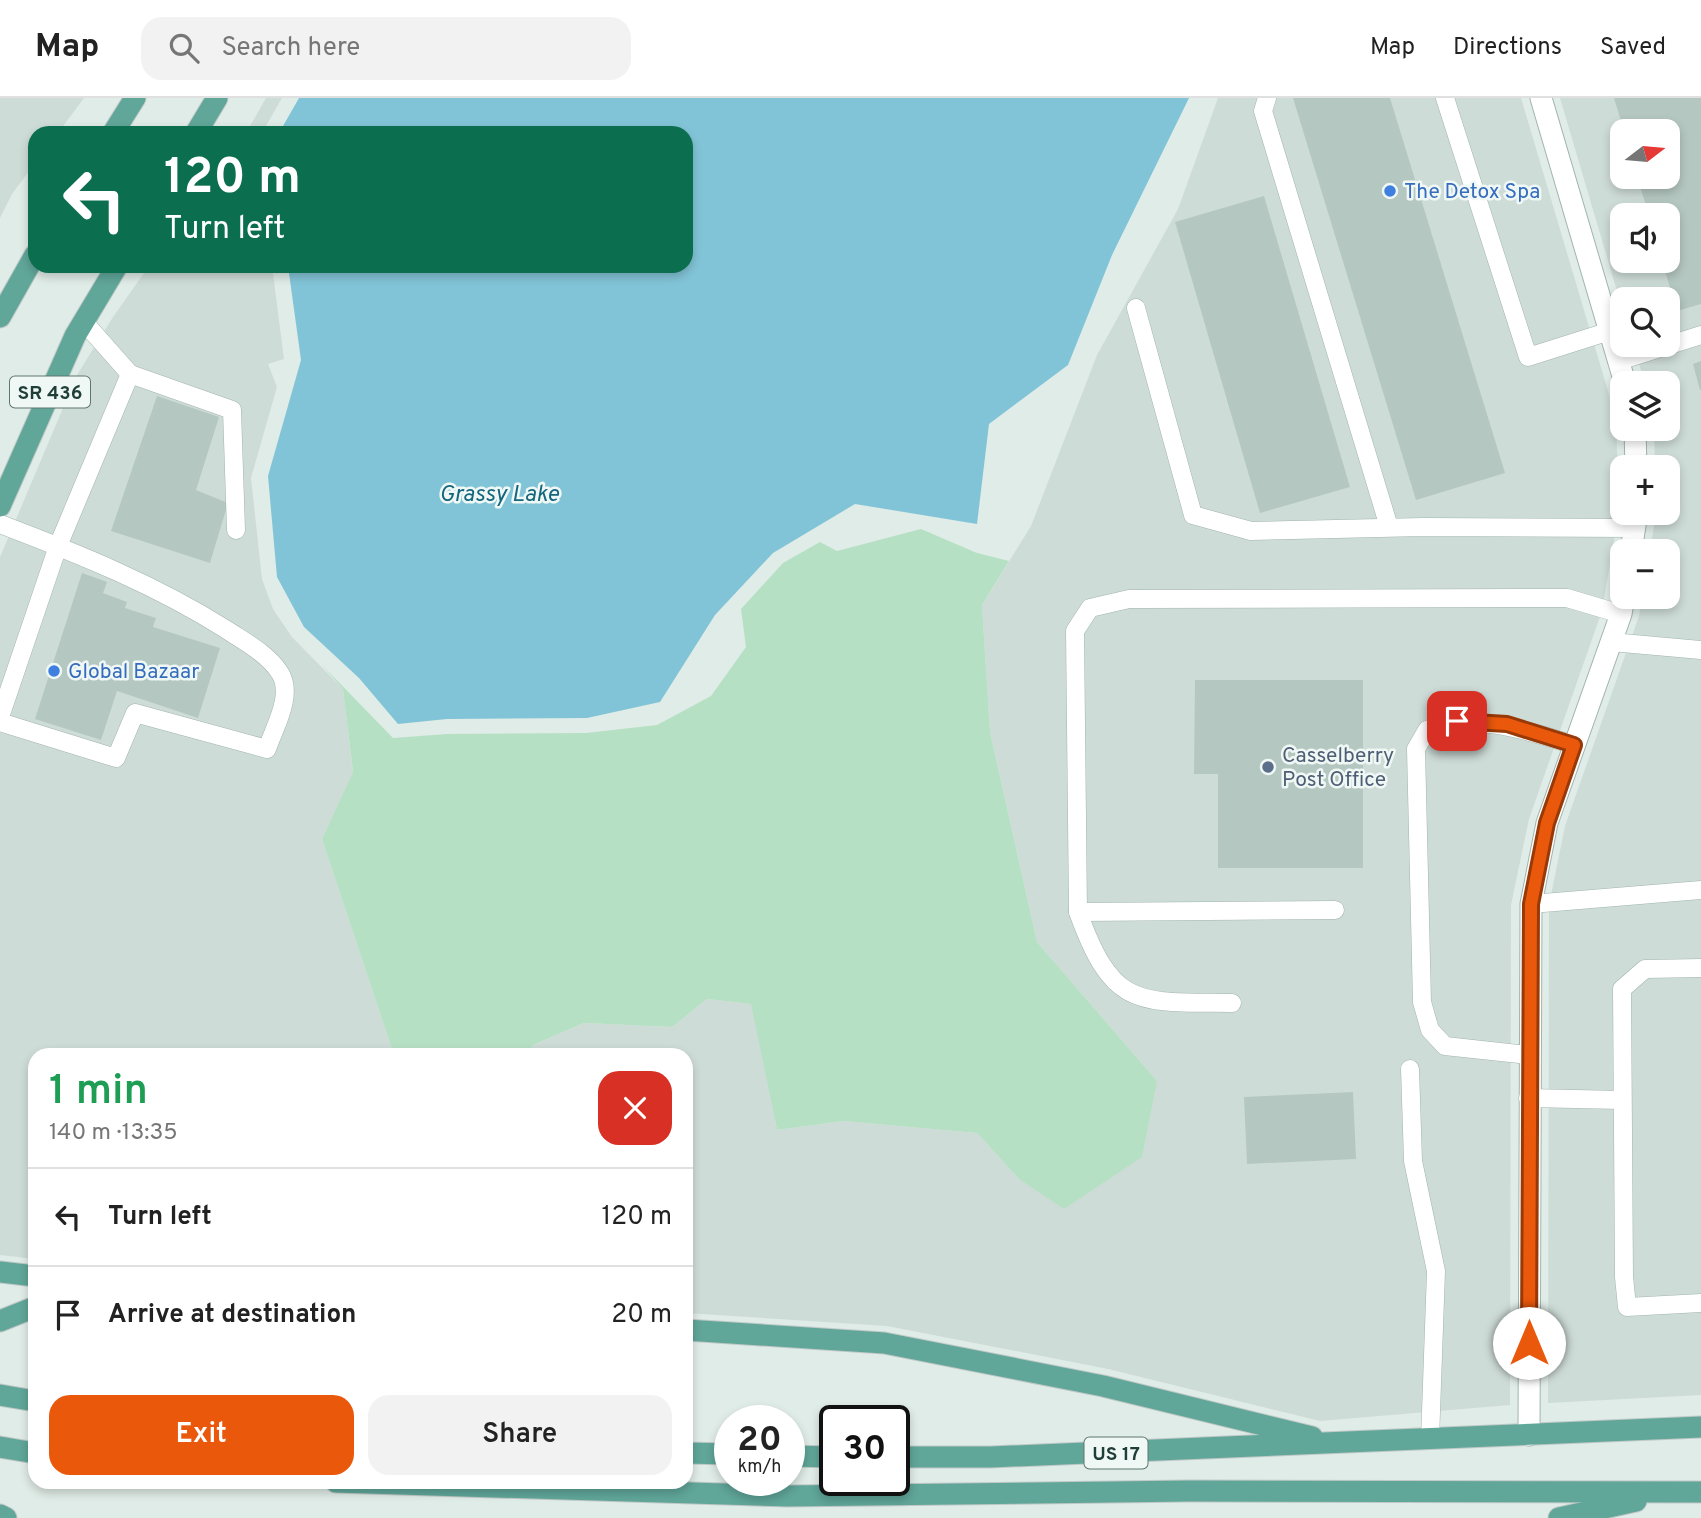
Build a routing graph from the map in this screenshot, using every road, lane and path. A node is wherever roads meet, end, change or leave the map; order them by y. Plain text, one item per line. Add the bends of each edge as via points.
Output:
1 (135, 98) edge
2 (216, 98) edge
3 (1266, 98) edge
4 (1445, 98) edge
5 (1541, 98) edge
6 (117, 126) edge
7 (200, 126) edge
8 (28, 267) edge
9 (113, 273) edge
10 (1136, 308) dead end
11 (0, 317) edge
12 (83, 321) junction
13 (1610, 331) joint
14 (1701, 335) edge
15 (1618, 357) edge
16 (1619, 361) junction
17 (1622, 371) edge
18 (130, 374) junction
19 (0, 506) edge
20 (1610, 521) edge
21 (0, 524) edge
22 (1388, 527) junction
23 (236, 530) dead end
24 (58, 546) junction
25 (1610, 604) edge
26 (1621, 609) edge
27 (1611, 642) junction
28 (1701, 650) edge
29 (0, 719) edge
30 (1574, 745) junction
31 (1701, 890) edge
32 (1531, 904) junction
33 (1335, 910) dead end
34 (1078, 912) junction
35 (1701, 968) edge
36 (1232, 1003) dead end
37 (1528, 1055) junction
38 (1410, 1069) dead end
39 (1528, 1098) junction
40 (1622, 1100) junction
41 (0, 1272) edge
42 (28, 1275) edge
43 (1701, 1303) edge
44 (28, 1310) edge
45 (0, 1321) edge
46 (693, 1330) edge
47 (0, 1395) edge
48 (28, 1400) edge
49 (1701, 1427) edge
50 (1529, 1435) junction
51 (1430, 1440) junction
52 (1338, 1444) junction
53 (0, 1447) edge
54 (28, 1452) edge
55 (693, 1453) edge
56 (714, 1454) edge
57 (910, 1457) edge
58 (562, 1489) edge
59 (1701, 1492) edge
60 (1675, 1493) junction
61 (0, 1515) edge
62 (6, 1518) edge
63 (1559, 1518) edge

1 - 6 main road
2 - 7 main road
3 - 22 lane via 1263,111
4 - 13 lane via 1528,357
5 - 13 street
8 - 11 main road
9 - 12 main road, SR 436
10 - 22 lane via 1194,514 1251,531
12 - 18 lane
12 - 19 main road, SR 436
14 - 16 lane
15 - 16 street
16 - 17 street
18 - 23 lane via 232,410
18 - 24 lane
20 - 22 lane
21 - 24 lane
24 - 29 lane
24 - 29 lane via 192,608 257,650 281,674 286,693 267,749 135,713 116,758
25 - 34 lane via 1567,598 1129,599 1090,608 1075,631
26 - 27 street
27 - 28 lane
27 - 30 street
30 - 32 street via 1547,823
30 - 37 lane via 1507,724 1457,721 1427,730 1416,749 1422,1002 1430,1030 1446,1046
31 - 32 lane
32 - 37 street
33 - 34 lane
34 - 36 lane via 1107,976 1131,993 1156,1003
35 - 40 lane via 1645,969 1622,989
37 - 39 street
38 - 51 lane via 1413,1161 1436,1271
39 - 40 lane
39 - 50 street
40 - 43 lane via 1627,1307
41 - 42 main road
44 - 45 main road
46 - 52 main road via 884,1343 1103,1386
47 - 48 main road
49 - 50 main road, US 17
50 - 51 main road, US 17
51 - 52 main road, US 17
52 - 57 main road, US 17
53 - 54 main road
55 - 56 main road
58 - 60 main road, US 17 via 787,1496 1189,1491
59 - 60 main road, US 17
60 - 63 main road
61 - 62 main road

